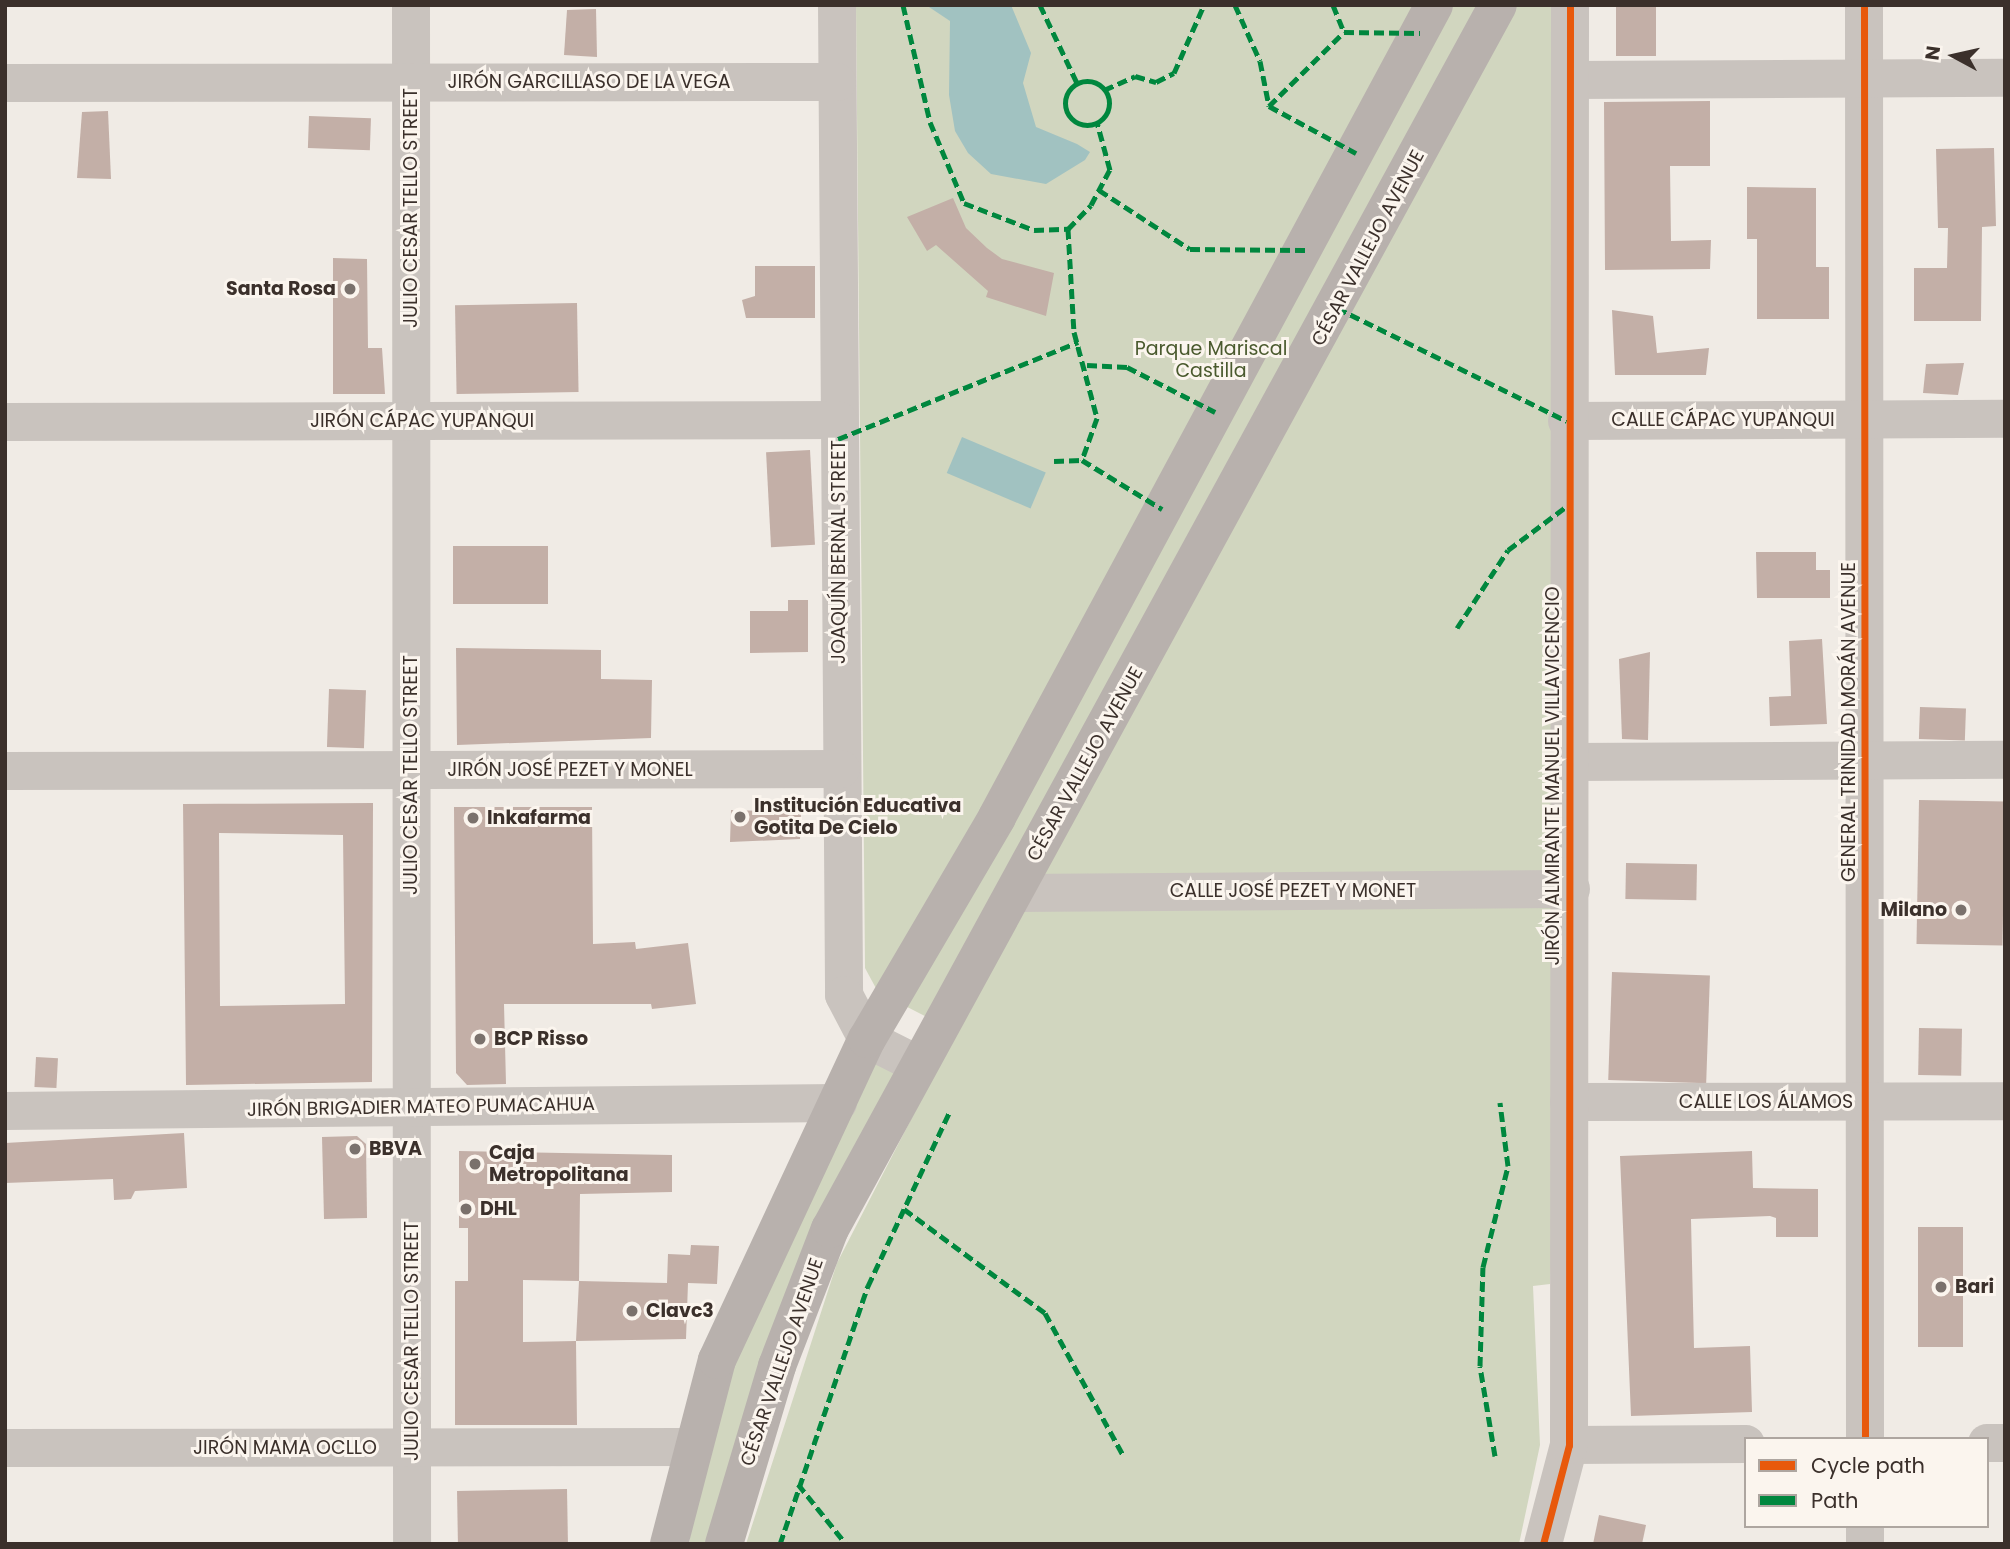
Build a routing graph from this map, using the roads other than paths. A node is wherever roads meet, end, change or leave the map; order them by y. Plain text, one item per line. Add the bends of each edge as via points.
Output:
1 (411, 5) edge
2 (837, 5) edge
3 (1434, 5) edge
4 (1498, 5) edge
5 (1570, 5) edge
6 (1864, 5) edge
7 (2005, 78) edge
8 (1864, 79) junction
9 (1571, 80) junction
10 (411, 82) junction
11 (837, 82) junction
12 (5, 83) edge
13 (1297, 264) junction
14 (1346, 291) junction
15 (1259, 335) junction
16 (1305, 363) junction
17 (1864, 419) junction
18 (2005, 419) edge
19 (838, 420) junction
20 (411, 421) junction
21 (1567, 421) junction
22 (5, 422) edge
23 (1866, 760) junction
24 (2005, 760) edge
25 (1570, 762) junction
26 (841, 769) junction
27 (411, 770) junction
28 (5, 771) edge
29 (1571, 889) junction
30 (1014, 893) junction
31 (867, 1039) junction
32 (915, 1063) junction
33 (1865, 1101) junction
34 (2005, 1101) edge
35 (1569, 1102) junction
36 (838, 1103) junction
37 (412, 1107) junction
38 (5, 1111) edge
39 (1865, 1437) edge
40 (1744, 1444) edge
41 (1569, 1445) junction
42 (412, 1447) junction
43 (690, 1447) junction
44 (5, 1448) edge
45 (412, 1544) edge
46 (669, 1544) edge
47 (724, 1544) edge
48 (1543, 1544) edge

1 - 10 street, JULIO CESAR TELLO STREET
2 - 11 street, JOAQUÍN BERNAL STREET
3 - 13 main road
4 - 14 main road, CÉSAR VALLEJO AVENUE
5 - 9 street, JIRÓN ALMIRANTE MANUEL VILLAVICENCIO
6 - 8 street, GENERAL TRINIDAD MORÁN AVENUE
7 - 8 street
8 - 9 street
8 - 17 street, GENERAL TRINIDAD MORÁN AVENUE
9 - 21 street, JIRÓN ALMIRANTE MANUEL VILLAVICENCIO
10 - 11 street, JIRÓN GARCILLASO DE LA VEGA
10 - 12 street, JIRÓN GARCILLASO DE LA VEGA
10 - 20 street, JULIO CESAR TELLO STREET
11 - 19 street, JOAQUÍN BERNAL STREET
13 - 14 main road via 1314,293
13 - 15 main road
14 - 16 main road, CÉSAR VALLEJO AVENUE
15 - 16 main road via 1292,333
15 - 31 main road via 997,817
16 - 30 main road, CÉSAR VALLEJO AVENUE
17 - 18 street, CALLE CÁPAC YUPANQUI
17 - 21 street, CALLE CÁPAC YUPANQUI
17 - 23 street, GENERAL TRINIDAD MORÁN AVENUE
19 - 20 street, JIRÓN CÁPAC YUPANQUI
19 - 26 street, JOAQUÍN BERNAL STREET
20 - 22 street, JIRÓN CÁPAC YUPANQUI
20 - 27 street, JULIO CESAR TELLO STREET
21 - 25 street, JIRÓN ALMIRANTE MANUEL VILLAVICENCIO
23 - 24 street
23 - 25 street
23 - 33 street, GENERAL TRINIDAD MORÁN AVENUE
25 - 29 street, JIRÓN ALMIRANTE MANUEL VILLAVICENCIO
26 - 27 street, JIRÓN JOSÉ PEZET Y MONEL
26 - 31 street, JOAQUÍN BERNAL STREET via 844,995
27 - 28 street, JIRÓN JOSÉ PEZET Y MONEL
27 - 37 street, JULIO CESAR TELLO STREET
29 - 30 street, CALLE JOSÉ PEZET Y MONET
29 - 35 street, JIRÓN ALMIRANTE MANUEL VILLAVICENCIO
30 - 32 main road, CÉSAR VALLEJO AVENUE
31 - 32 street
31 - 36 main road
32 - 47 main road, CÉSAR VALLEJO AVENUE via 799,1301
33 - 34 street, CALLE LOS ÁLAMOS
33 - 35 street, CALLE LOS ÁLAMOS
33 - 39 street, GENERAL TRINIDAD MORÁN AVENUE
35 - 41 street, JIRÓN ALMIRANTE MANUEL VILLAVICENCIO
36 - 37 street, JIRÓN BRIGADIER MATEO PUMACAHUA
36 - 43 main road via 717,1360
37 - 38 street, JIRÓN BRIGADIER MATEO PUMACAHUA
37 - 42 street, JULIO CESAR TELLO STREET
40 - 41 street
41 - 48 street, JIRÓN ALMIRANTE MANUEL VILLAVICENCIO
42 - 43 street, JIRÓN MAMA OCLLO
42 - 44 street, JIRÓN MAMA OCLLO
42 - 45 street, JULIO CESAR TELLO STREET
43 - 46 main road

